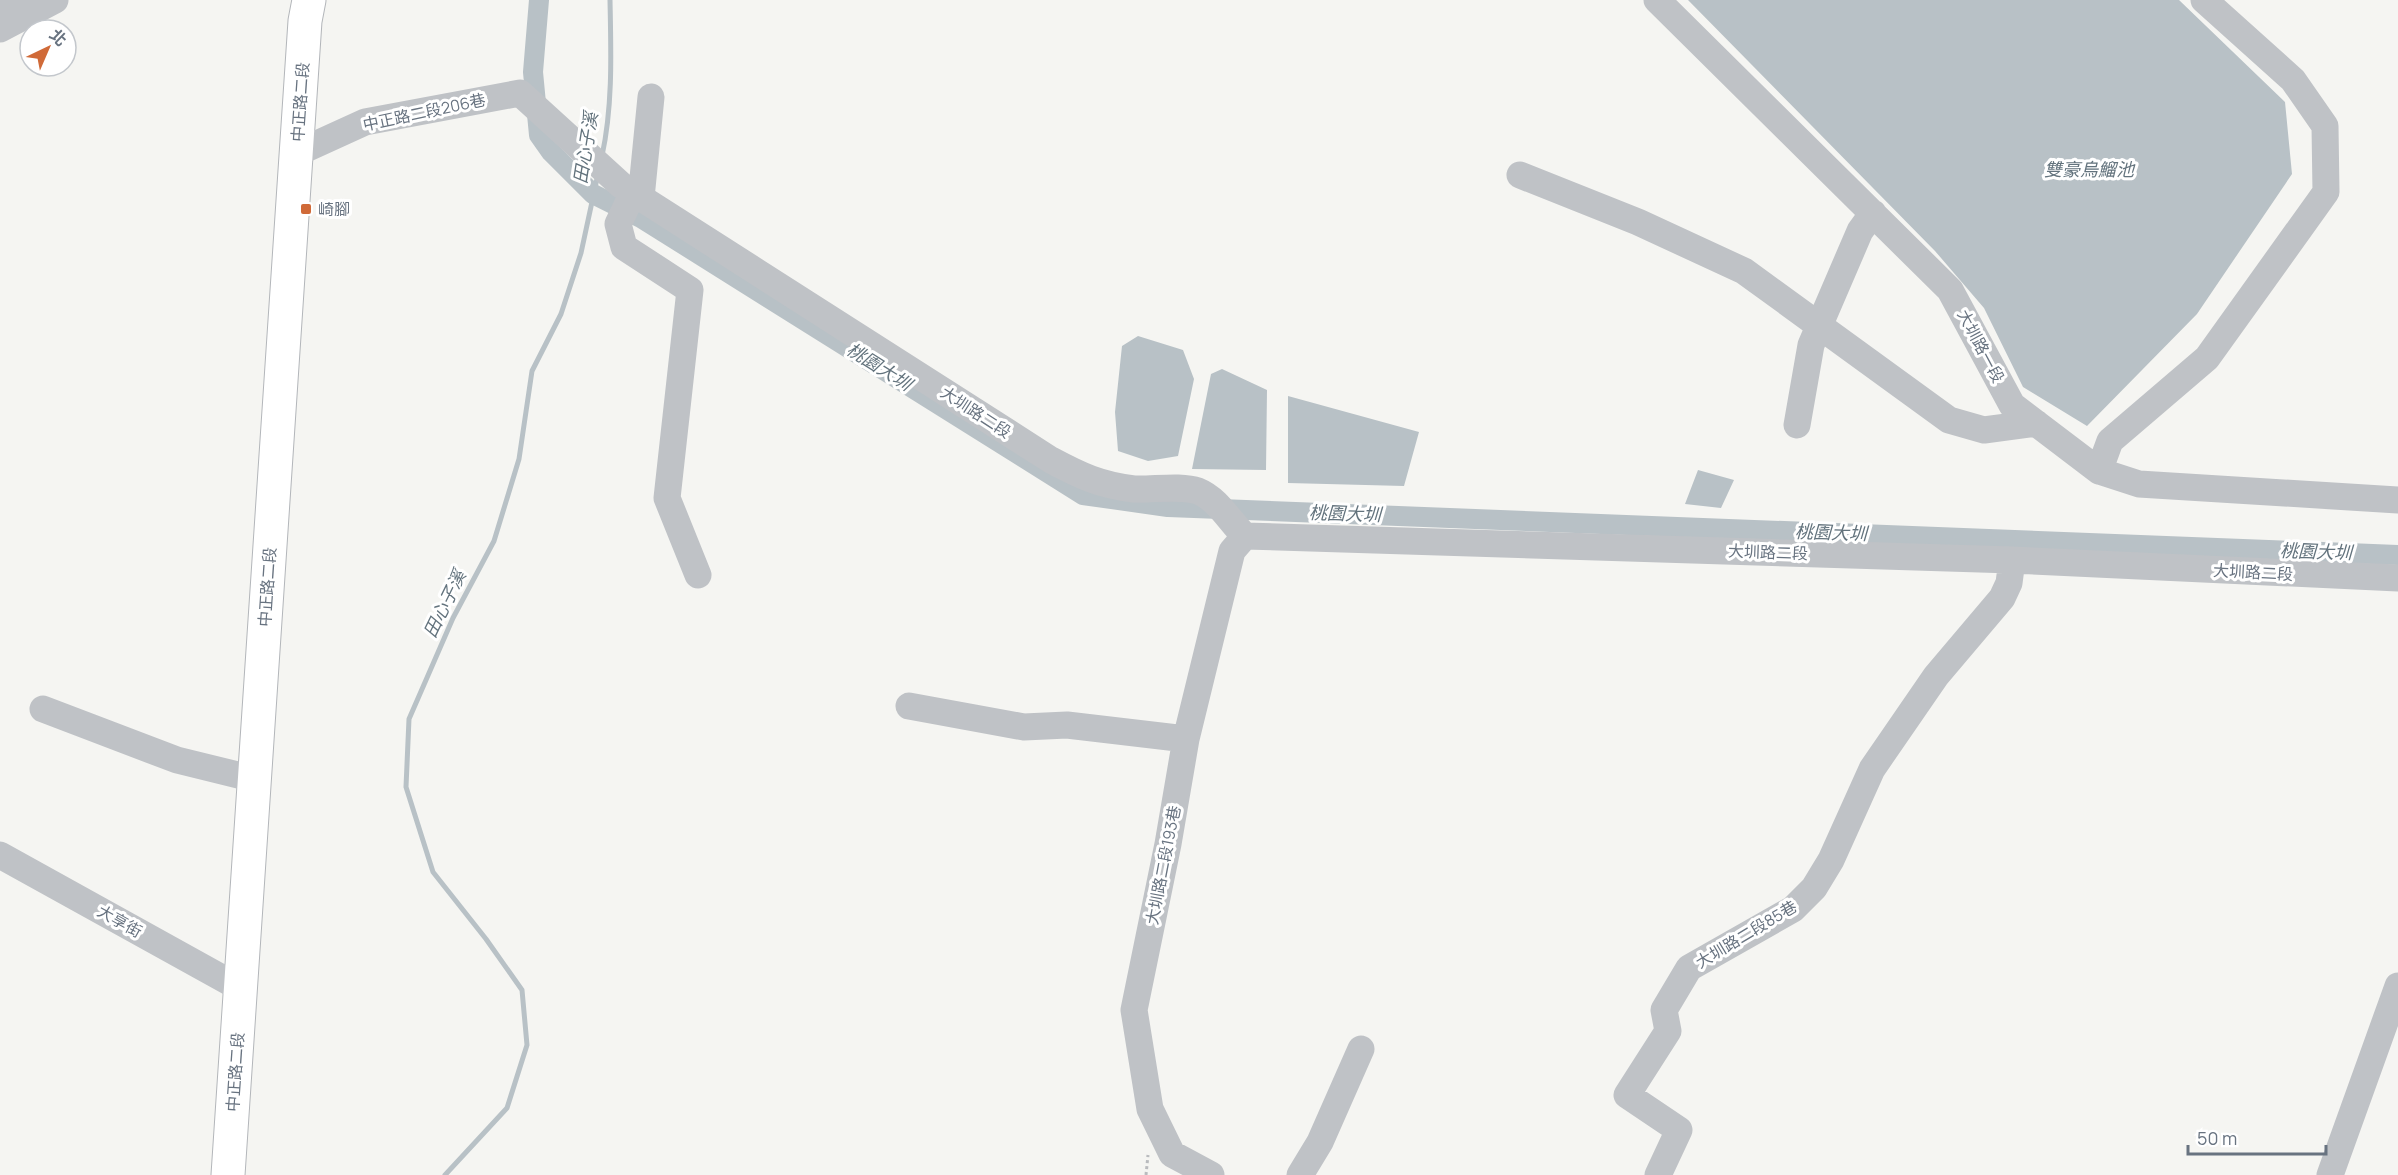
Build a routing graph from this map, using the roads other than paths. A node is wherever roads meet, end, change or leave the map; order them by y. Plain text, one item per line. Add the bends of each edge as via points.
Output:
1 (15, 0) edge
2 (55, 0) edge
3 (309, 0) edge
4 (1657, 0) edge
5 (2204, 0) edge
6 (0, 6) edge
7 (0, 29) edge
8 (520, 93) joint
9 (651, 97) dead end
10 (297, 153) junction
11 (1520, 175) dead end
12 (629, 199) junction
13 (1873, 213) junction
14 (1819, 325) junction
15 (2036, 423) junction
16 (1797, 425) dead end
17 (2099, 471) junction
18 (2398, 500) edge
19 (1245, 536) junction
20 (2012, 560) junction
21 (698, 575) dead end
22 (2398, 578) edge
23 (909, 706) dead end
24 (43, 709) dead end
25 (1186, 739) junction
26 (254, 779) junction
27 (0, 855) edge
28 (2398, 986) edge
29 (240, 988) junction
30 (1361, 1049) dead end
31 (228, 1175) edge
32 (1211, 1175) edge
33 (1300, 1175) edge
34 (1658, 1175) edge
35 (2330, 1175) edge

1 - 6 street
2 - 7 street
3 - 10 main road, 中正路二段
4 - 13 street, 大圳路一段
5 - 17 street via 2293,80 2325,126 2326,192 2207,358 2110,441
8 - 10 street, 中正路二段206巷 via 364,122
8 - 12 street, 大圳路二段
9 - 12 street
10 - 26 main road, 中正路二段
11 - 14 street via 1638,222 1744,271
12 - 19 street, 大圳路二段 via 1080,476 1134,489 1197,490 1214,501
12 - 21 street via 618,224 624,247 690,290 667,498
13 - 14 street via 1860,231
13 - 15 street, 大圳路一段 via 1950,290 2012,405
14 - 15 street via 1949,420 1983,430
14 - 16 street via 1811,345
15 - 17 street, 大圳路一段
17 - 18 street, 大圳路一段 via 2139,484
19 - 20 street, 大圳路二段
19 - 25 street, 大圳路二段193巷 via 1232,551
20 - 22 street, 大圳路二段
20 - 34 street, 大圳路二段85巷 via 2002,598 1936,676 1872,769 1831,860 1814,888 1792,909 1689,968 1664,1010 1668,1031 1627,1095 1679,1130
23 - 25 street via 1024,728 1066,725
24 - 26 street via 177,760
25 - 32 street, 大圳路二段193巷 via 1134,1010 1150,1109 1172,1154
26 - 29 main road, 中正路二段
27 - 29 street, 大享街
28 - 35 street
29 - 31 main road, 中正路二段
30 - 33 street via 1320,1142

